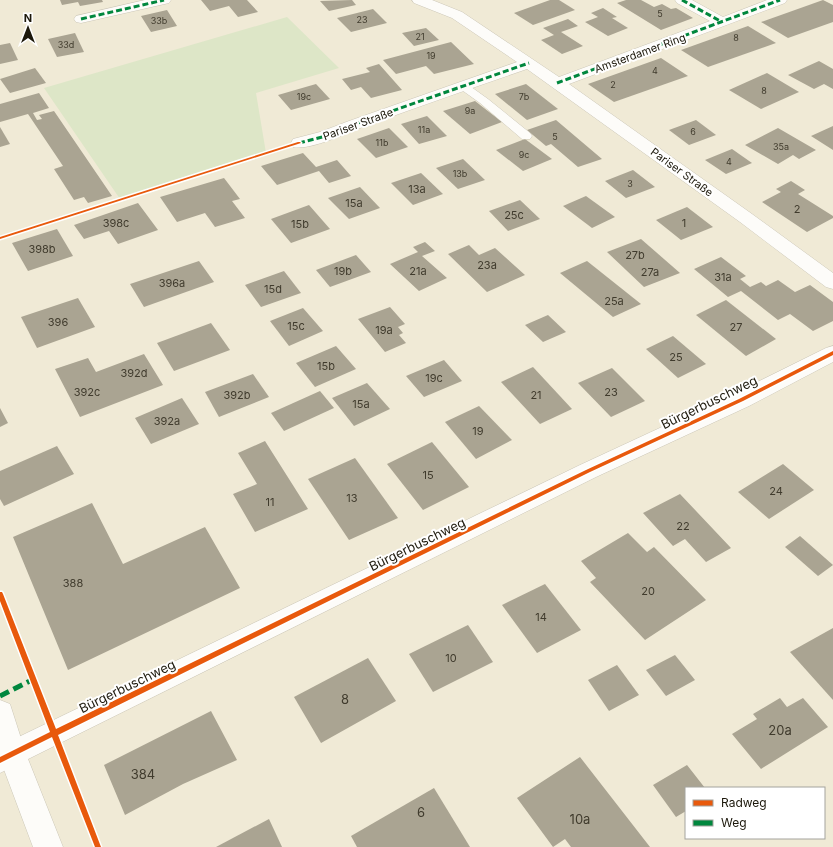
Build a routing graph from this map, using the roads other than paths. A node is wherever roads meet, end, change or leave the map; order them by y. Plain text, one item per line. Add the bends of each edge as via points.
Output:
1 (164, 0) edge
2 (419, 0) edge
3 (682, 0) edge
4 (780, 0) edge
5 (81, 19) dead end
6 (722, 22) junction
7 (530, 63) junction
8 (557, 83) junction
9 (463, 86) junction
10 (526, 136) dead end
11 (299, 143) dead end
12 (833, 283) edge
13 (833, 354) edge
14 (0, 713) edge
15 (6, 757) edge
16 (48, 847) edge

1 - 5 street
2 - 7 street, Pariser Straße via 457,15
3 - 6 street
4 - 6 street, Amsterdamer Ring
6 - 8 street, Amsterdamer Ring
7 - 8 street, Pariser Straße
7 - 9 street, Pariser Straße
8 - 12 street, Pariser Straße
9 - 10 lane
9 - 11 street, Pariser Straße via 326,136
13 - 15 street, Bürgerbuschweg via 588,471
14 - 15 street
15 - 16 street

